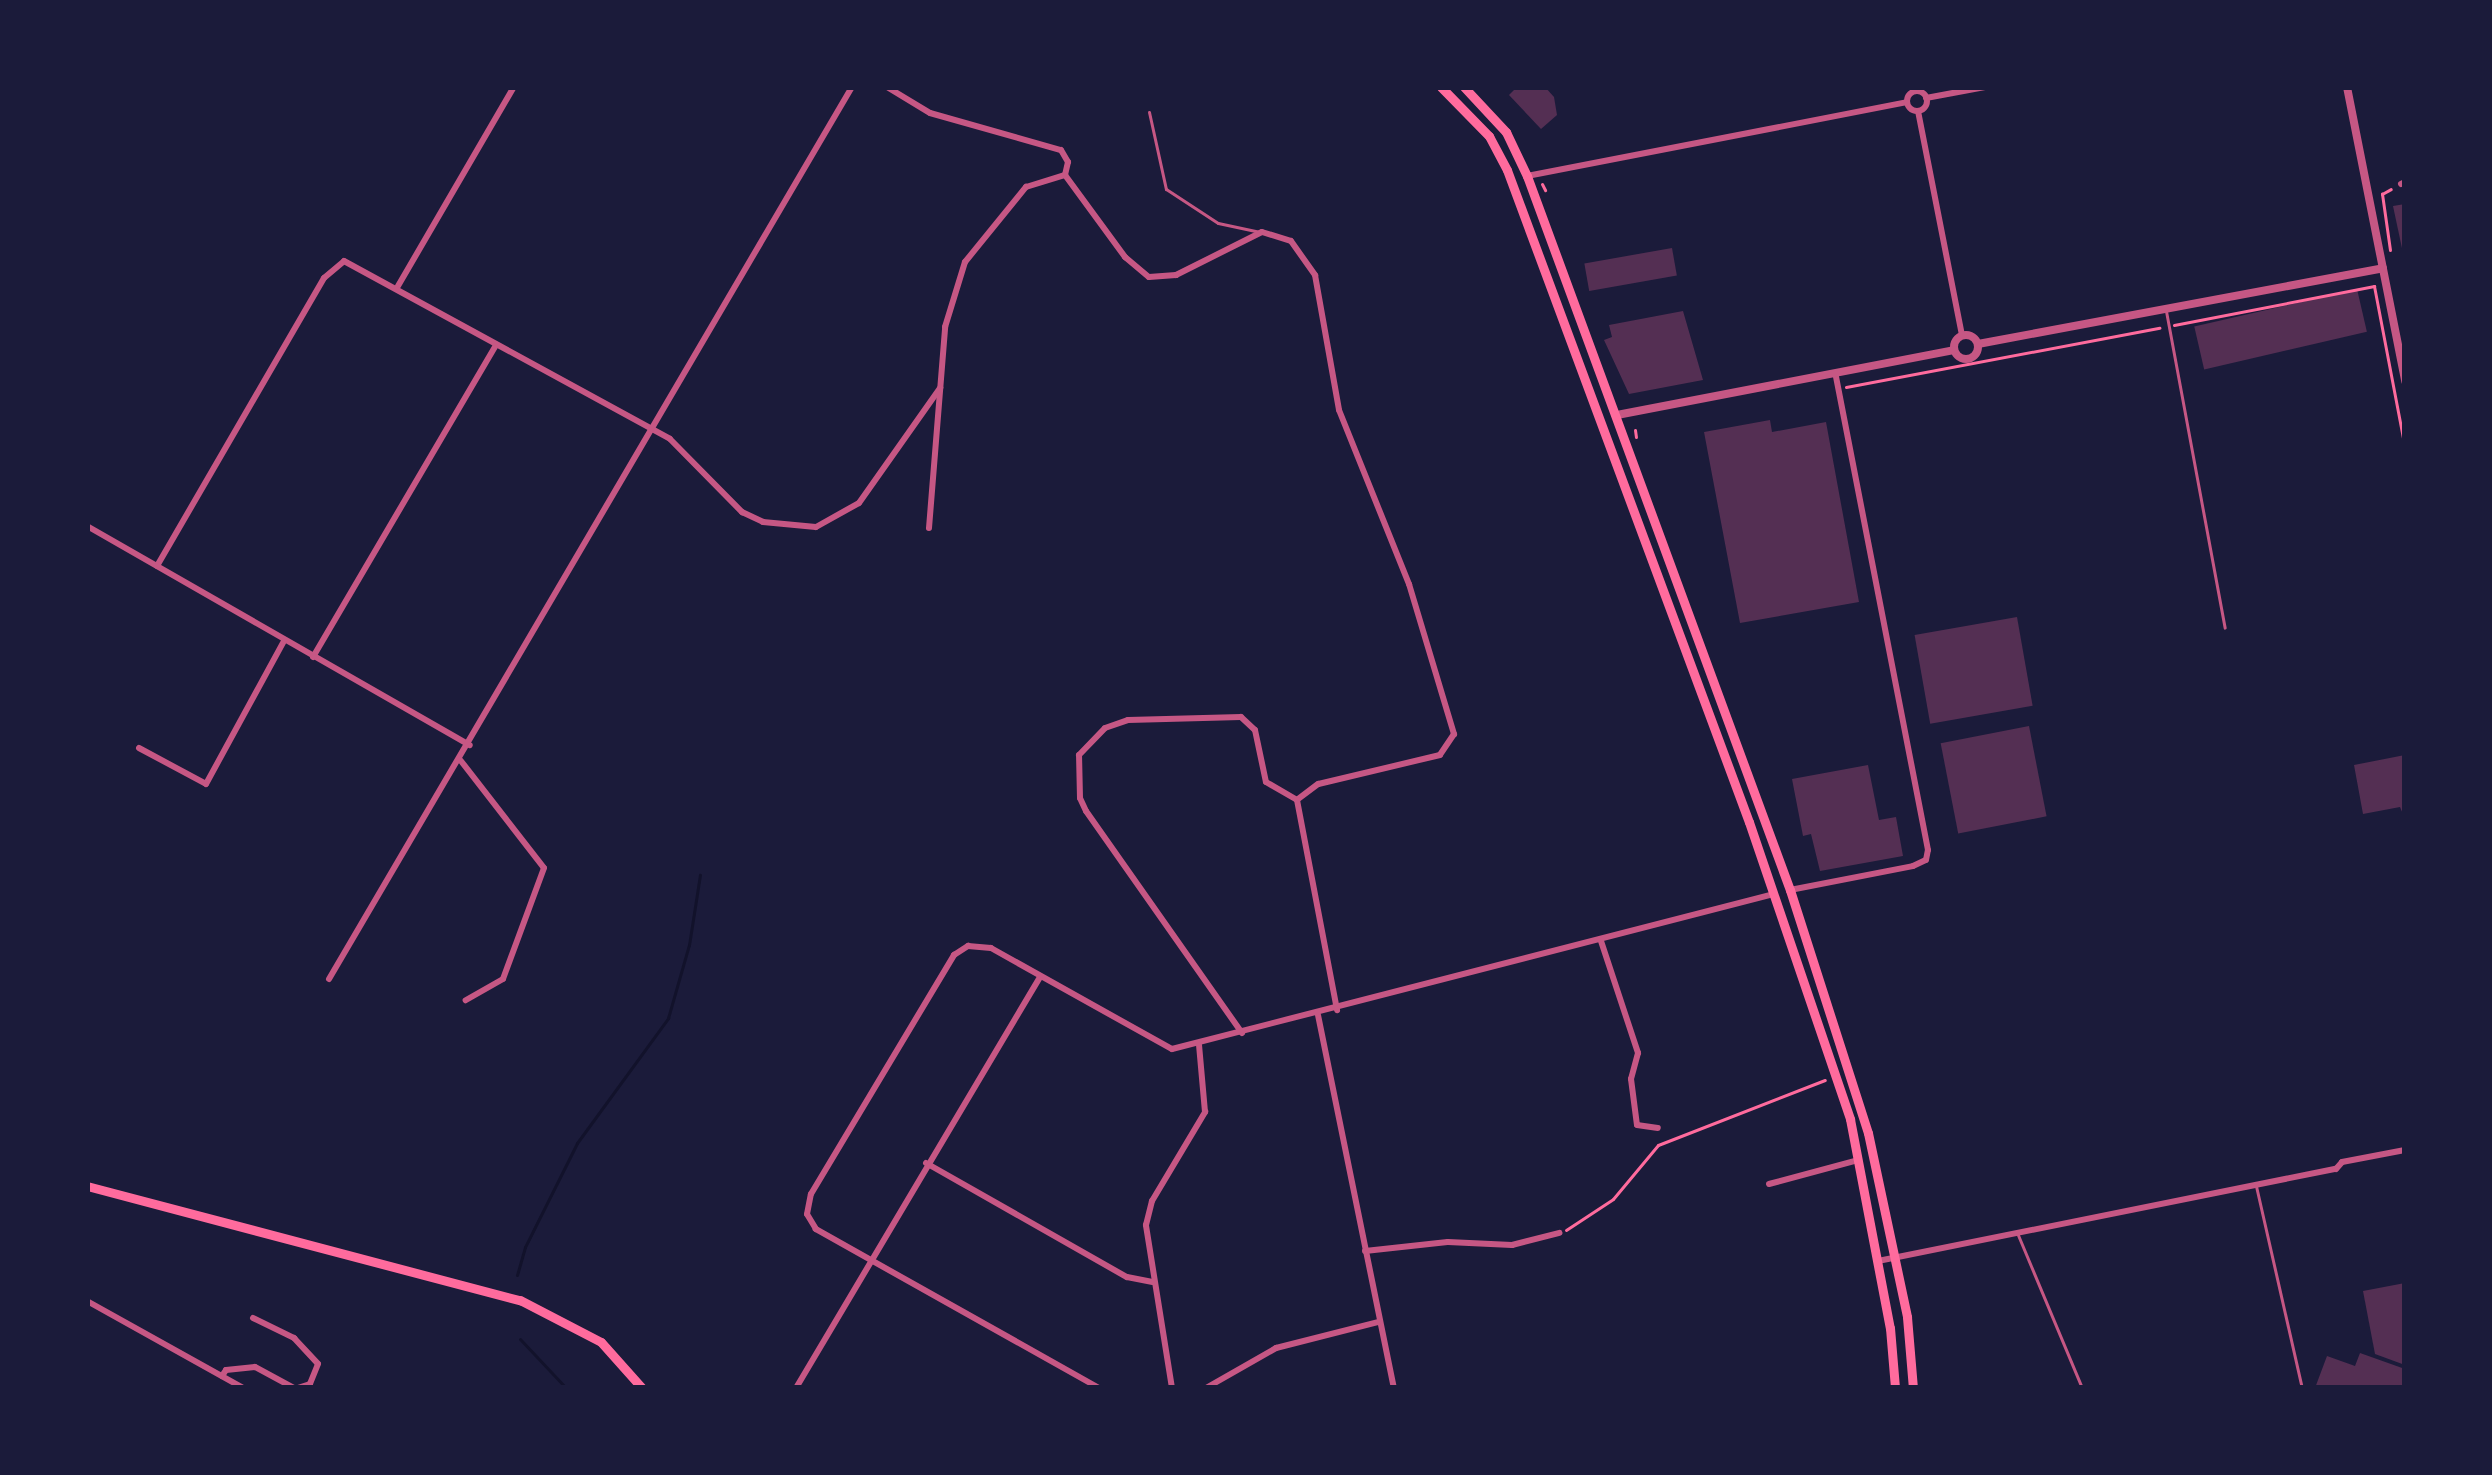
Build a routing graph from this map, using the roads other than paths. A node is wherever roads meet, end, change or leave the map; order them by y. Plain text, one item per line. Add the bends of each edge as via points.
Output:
1 (514, 87) edge
2 (852, 87) edge
3 (887, 87) edge
4 (1441, 87) edge
5 (1464, 87) edge
6 (1985, 87) edge
7 (2347, 87) edge
8 (1915, 89) edge
9 (1926, 98) junction
10 (1907, 102) junction
11 (1918, 111) junction
12 (1149, 112) dead end
13 (1065, 175) junction
14 (1527, 176) junction
15 (1262, 232) junction
16 (2383, 268) junction
17 (398, 287) junction
18 (2166, 309) junction
19 (1962, 335) junction
20 (496, 344) junction
21 (1978, 344) junction
22 (1954, 350) junction
23 (1836, 375) junction
24 (2405, 381) edge
25 (940, 388) junction
26 (1617, 415) junction
27 (1599, 419) junction
28 (654, 429) junction
29 (87, 526) edge
30 (929, 528) dead end
31 (157, 566) junction
32 (2225, 628) dead end
33 (284, 641) junction
34 (313, 657) junction
35 (470, 745) junction
36 (139, 748) dead end
37 (461, 761) junction
38 (1297, 800) junction
39 (1790, 890) junction
40 (1774, 894) junction
41 (1600, 941) junction
42 (1039, 977) junction
43 (328, 979) dead end
44 (466, 1000) dead end
45 (1337, 1010) junction
46 (1318, 1015) junction
47 (1242, 1034) junction
48 (1198, 1045) junction
49 (1658, 1128) dead end
50 (2405, 1150) edge
51 (1859, 1160) junction
52 (926, 1163) junction
53 (1769, 1184) dead end
54 (2256, 1184) junction
55 (87, 1186) edge
56 (1559, 1233) road end
57 (2018, 1234) junction
58 (1365, 1251) junction
59 (1895, 1258) junction
60 (871, 1261) junction
61 (1878, 1261) junction
62 (1153, 1282) junction
63 (87, 1301) edge
64 (253, 1318) dead end
65 (1378, 1322) junction
66 (222, 1376) junction
67 (244, 1388) edge
68 (296, 1388) edge
69 (642, 1388) edge
70 (796, 1388) edge
71 (1099, 1388) edge
72 (1172, 1388) edge
73 (1206, 1388) edge
74 (1394, 1388) edge
75 (1895, 1388) edge
76 (1913, 1388) edge
77 (2082, 1388) edge
78 (2302, 1388) edge

1 - 17 street
2 - 28 street
3 - 13 street via 930,113 1055,147 1066,156
4 - 27 main road via 1489,136 1507,170
5 - 14 main road via 1506,132
6 - 9 street
7 - 16 street
8 - 9 street
8 - 10 street
9 - 11 street
10 - 11 street
10 - 14 street
11 - 19 street
12 - 15 lane via 1166,189 1217,223
13 - 15 street via 1149,277 1176,275
13 - 25 street via 1026,187 964,262 945,326
14 - 26 main road
15 - 38 street via 1292,241 1318,284 1339,410 1408,584 1454,734 1440,754 1318,784
16 - 18 street
16 - 24 street
17 - 20 street
17 - 31 street via 344,260 332,268
18 - 21 street
18 - 32 lane
19 - 21 street
19 - 22 street
20 - 28 street
20 - 34 street
21 - 22 street via 1966,359
22 - 23 street
23 - 26 street
23 - 39 street via 1928,850 1913,866
25 - 28 street via 859,503 807,529 752,519
25 - 30 street
26 - 27 main road
26 - 39 main road
27 - 40 main road
28 - 35 street
29 - 31 street
31 - 33 street
33 - 34 street
33 - 36 street via 206,784
34 - 35 street
35 - 37 street
37 - 43 street
37 - 44 street via 544,868 503,979
38 - 45 street
38 - 47 street via 1266,782 1255,730 1241,717 1128,720 1105,728 1079,755 1086,811
39 - 59 main road via 1859,1098
40 - 41 street
40 - 51 main road
41 - 45 street
41 - 49 street via 1636,1044 1630,1079 1637,1125
42 - 48 street via 1159,1046
42 - 52 street
42 - 60 street via 991,948 968,946 945,966 806,1204 817,1229
45 - 46 street
46 - 47 street
46 - 58 street
47 - 48 street
48 - 62 street via 1204,1112 1147,1213
50 - 54 street
51 - 53 street
51 - 61 main road
52 - 60 street
52 - 62 street via 1127,1276
54 - 57 street
54 - 78 lane
55 - 69 main road via 520,1300 601,1342
56 - 58 street via 1512,1245
57 - 59 street
57 - 77 lane
58 - 65 street
59 - 61 street
59 - 76 main road
60 - 70 street
60 - 71 street
61 - 75 main road
62 - 72 street
63 - 66 street
64 - 68 street via 294,1338 318,1364 310,1384
65 - 73 street via 1276,1348
65 - 74 street
66 - 67 street
66 - 68 street via 255,1366

